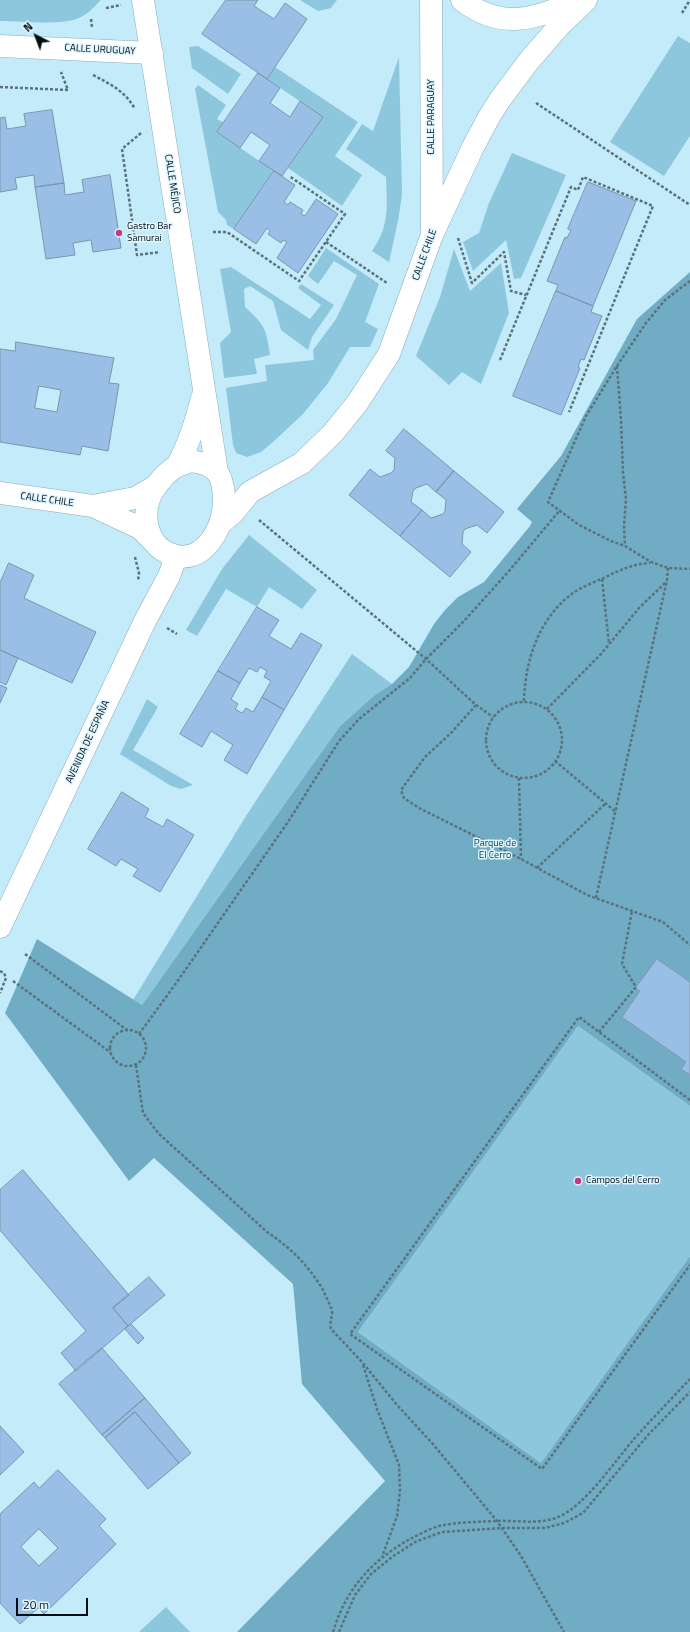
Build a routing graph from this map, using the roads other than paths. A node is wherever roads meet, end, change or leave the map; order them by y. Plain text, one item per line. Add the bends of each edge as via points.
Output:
1 (143, 0) edge
2 (431, 0) edge
3 (462, 0) edge
4 (576, 0) edge
5 (586, 0) edge
6 (0, 46) edge
7 (152, 53) junction
8 (432, 234) junction
9 (203, 391) junction
10 (177, 466) junction
11 (217, 472) junction
12 (156, 486) junction
13 (250, 492) junction
14 (0, 494) edge
15 (224, 495) junction
16 (93, 506) junction
17 (221, 523) junction
18 (152, 540) junction
19 (176, 557) junction
20 (0, 927) edge

1 - 7 street, CALLE MÉJICO
2 - 8 street, CALLE PARAGUAY
3 - 4 street via 475,10 508,20 546,14
5 - 8 street, CALLE CHILE via 560,24 499,101 473,147
6 - 7 street, CALLE URUGUAY
7 - 9 street, CALLE MÉJICO via 201,363
8 - 13 street, CALLE CHILE via 389,354 358,402 334,433 302,463
9 - 10 street via 196,424
9 - 11 street
10 - 11 street via 191,462 205,463
10 - 12 street
11 - 15 street
12 - 16 street, CALLE CHILE via 135,498
12 - 18 street via 149,499 147,511 147,524
13 - 15 street, CALLE CHILE
13 - 17 street, CALLE CHILE
14 - 16 street, CALLE CHILE
15 - 17 street
16 - 18 street, CALLE CHILE via 140,528
17 - 19 street via 214,537 203,549 190,556
18 - 19 street via 162,550
19 - 20 street, AVENIDA DE ESPAÑA

